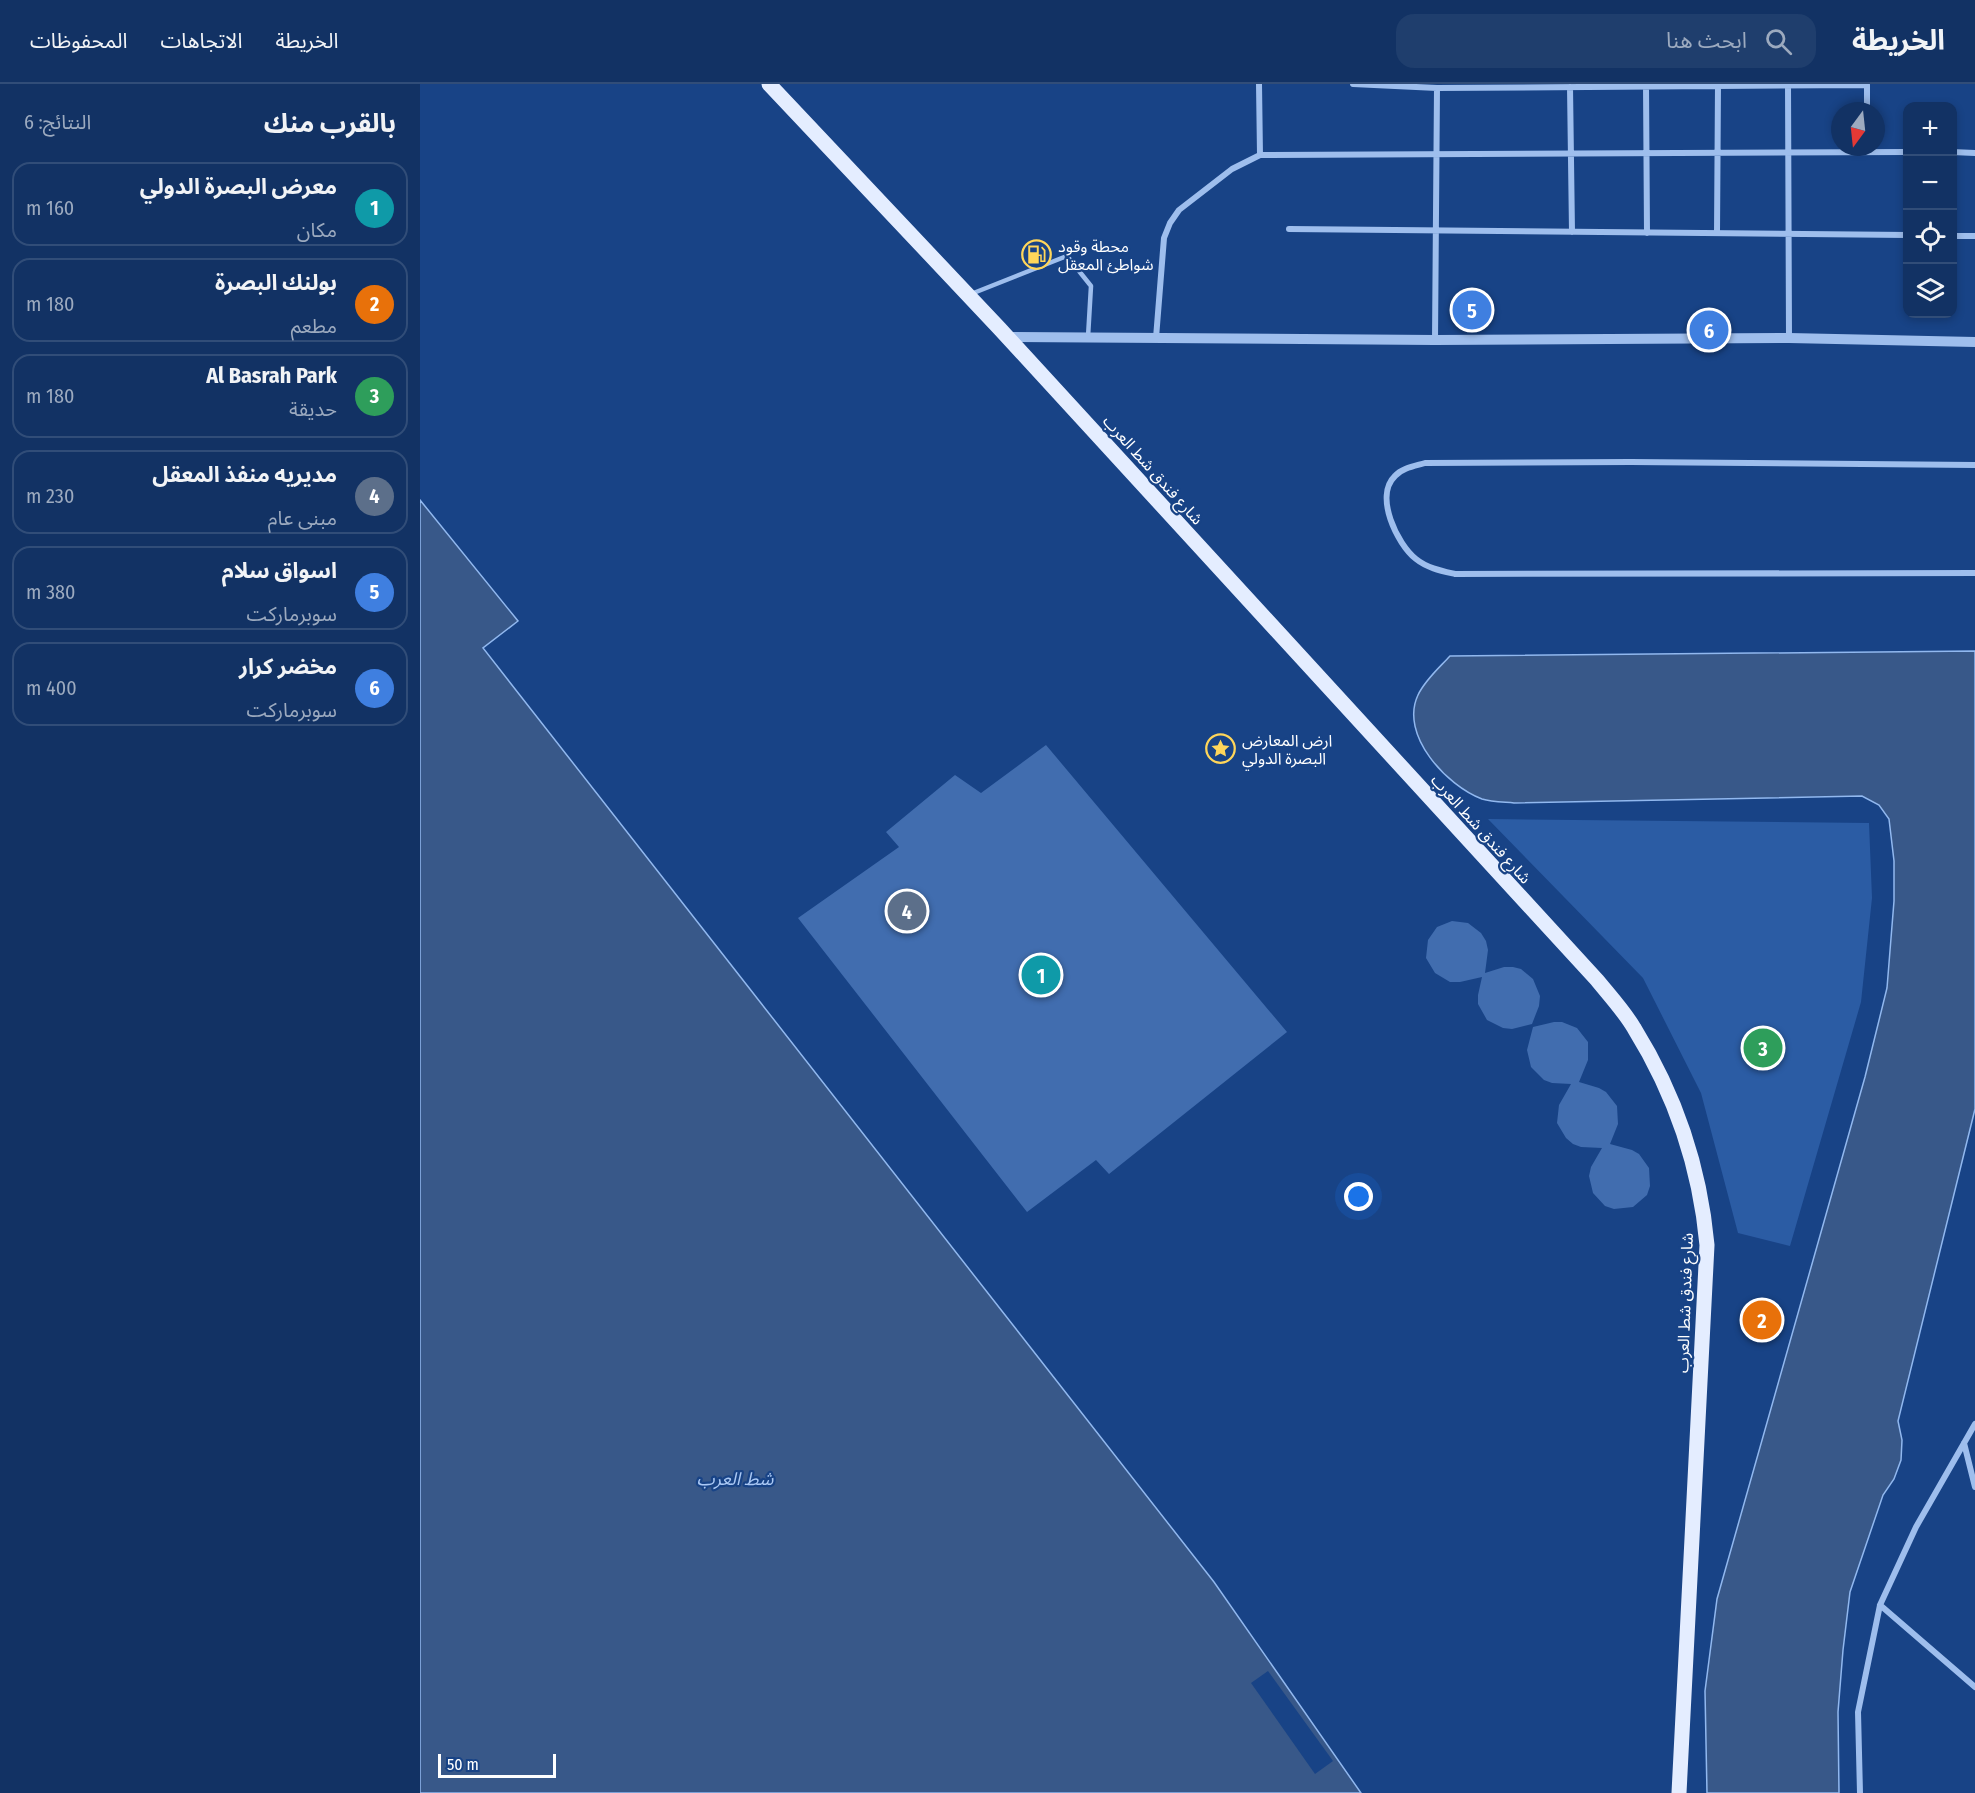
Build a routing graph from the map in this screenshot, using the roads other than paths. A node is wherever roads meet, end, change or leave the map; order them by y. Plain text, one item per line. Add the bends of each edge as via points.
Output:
1 (769, 84) edge
2 (1259, 84) edge
3 (1353, 84) edge
4 (1788, 84) edge
5 (1718, 85) edge
6 (1646, 86) edge
7 (1570, 87) junction
8 (1437, 88) junction
9 (1867, 102) edge
10 (1885, 150) edge
11 (1831, 151) edge
12 (1903, 152) edge
13 (1957, 152) edge
14 (1647, 153) junction
15 (1718, 153) junction
16 (1788, 153) junction
17 (1975, 153) edge
18 (1437, 154) junction
19 (1571, 154) junction
20 (1260, 155) junction
21 (1289, 229) dead end
22 (1437, 231) junction
23 (1572, 232) junction
24 (1647, 233) junction
25 (1717, 233) junction
26 (1788, 234) junction
27 (1903, 235) edge
28 (1957, 236) edge
29 (1975, 236) edge
30 (967, 295) junction
31 (1006, 337) junction
32 (1088, 337) junction
33 (1156, 338) junction
34 (1789, 339) junction
35 (1435, 340) junction
36 (1975, 342) edge
37 (1975, 465) edge
38 (1975, 573) edge
39 (1975, 1424) edge
40 (1964, 1443) junction
41 (1975, 1487) edge
42 (1880, 1605) junction
43 (1975, 1687) edge
44 (1679, 1793) edge
45 (1860, 1793) edge

1 - 30 main road, شارع فندق شط العرب
2 - 20 street
3 - 8 street
4 - 5 street
4 - 9 street via 1868,85
4 - 16 street
5 - 6 street
5 - 15 street
6 - 7 street
6 - 14 street
7 - 8 street
7 - 19 street
8 - 18 street
10 - 12 street
11 - 16 street
13 - 17 street
14 - 15 street
14 - 19 street
14 - 24 street
15 - 16 street
15 - 25 street
16 - 26 street
18 - 19 street
18 - 20 street
18 - 22 street
19 - 23 street
20 - 33 street via 1232,169 1179,210 1170,223 1164,238
21 - 22 street
22 - 23 street
22 - 35 street
23 - 24 street
24 - 25 street
25 - 26 street
26 - 27 street
26 - 34 street
28 - 29 street
30 - 31 main road, شارع فندق شط العرب
30 - 32 lane via 1067,256 1090,286
31 - 32 street
31 - 44 main road, شارع فندق شط العرب via 1598,980 1634,1027 1672,1101 1699,1190 1707,1245
32 - 33 street
33 - 35 street
34 - 35 street
34 - 36 street
37 - 38 street via 1425,463 1394,476 1386,494 1391,522 1400,542 1416,559 1455,574
39 - 40 street
40 - 41 street
40 - 42 street via 1916,1527
42 - 43 street
42 - 45 street via 1858,1712

